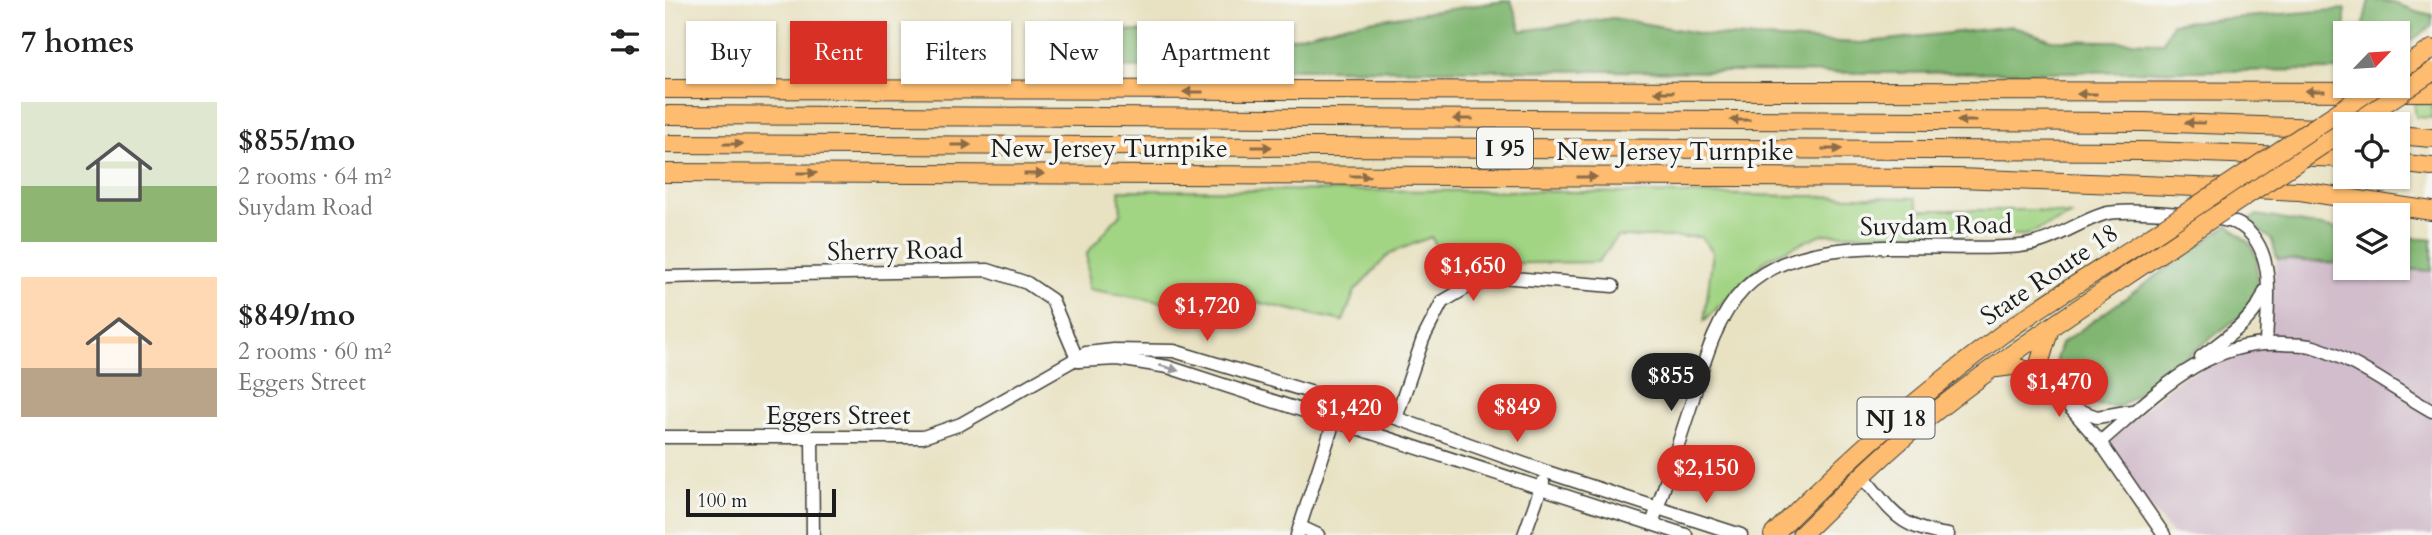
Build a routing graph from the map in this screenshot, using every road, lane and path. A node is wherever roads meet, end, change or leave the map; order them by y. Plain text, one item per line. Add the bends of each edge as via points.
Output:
1 (2432, 49) edge
2 (2410, 64) edge
3 (2432, 72) edge
4 (665, 89) edge
5 (2432, 92) edge
6 (2359, 98) edge
7 (2372, 112) edge
8 (665, 115) edge
9 (2333, 130) edge
10 (2410, 136) edge
11 (2333, 138) edge
12 (2432, 138) edge
13 (665, 144) edge
14 (2333, 158) edge
15 (2410, 164) edge
16 (2432, 166) edge
17 (665, 173) edge
18 (2432, 211) edge
19 (665, 278) edge
20 (2267, 284) junction
21 (1613, 286) dead end
22 (2050, 328) junction
23 (2266, 343) junction
24 (1077, 361) junction
25 (1229, 366) junction
26 (1997, 368) junction
27 (2042, 375) junction
28 (2172, 380) junction
29 (1222, 385) junction
30 (1340, 403) junction
31 (2069, 405) junction
32 (2139, 409) junction
33 (2432, 411) edge
34 (1396, 418) junction
35 (1335, 422) junction
36 (665, 437) edge
37 (812, 438) junction
38 (2100, 442) junction
39 (1547, 472) junction
40 (1862, 476) junction
41 (1540, 490) junction
42 (1658, 507) junction
43 (1652, 524) junction
44 (1299, 531) edge
45 (813, 535) edge
46 (1318, 535) edge
47 (1524, 535) edge
48 (1686, 535) edge
49 (1741, 535) edge
50 (1773, 535) edge
51 (1801, 535) edge
52 (1948, 535) edge
53 (2164, 535) edge

1 - 2 highway
3 - 7 highway, bridge
5 -> 4 highway, I 95
6 - 50 highway, State Route 18 / NJ 18, bridge via 2001,335 1835,471
9 -> 8 highway, New Jersey Turnpike / I 95 via 2144,122
10 - 12 highway
11 - 22 highway, State Route 18 / NJ 18, bridge
13 -> 14 highway, New Jersey Turnpike / I 95 via 2146,150
15 - 16 highway
17 -> 18 highway, New Jersey Turnpike / I 95 via 2013,179 2300,191
19 - 24 street, Sherry Road via 988,271 1027,283 1052,300
20 - 23 street, Suydam Road
20 - 28 street via 2262,302 2249,318
20 - 42 street, Suydam Road via 2261,248 2239,225 2223,218 2124,212 2105,214 2033,245 1838,250 1795,257 1745,288 1720,323
21 - 34 street via 1501,277 1441,302
22 - 26 highway, State Route 18 / NJ 18
22 - 27 highway via 2040,361
23 - 28 street via 2228,349
23 - 33 street via 2312,346 2339,357
24 - 25 street, Eggers Street via 1086,354 1142,349 1174,351
24 -> 29 street, Eggers Street via 1139,361
24 - 37 street, Eggers Street via 1036,379 961,424 923,438
25 - 29 street
25 - 30 street, Eggers Street
26 - 27 highway via 2027,369
26 - 40 highway, State Route 18 / NJ 18 via 1931,415
27 - 31 street
28 - 32 street
29 - 35 street, Eggers Street
30 - 34 street, Eggers Street
30 - 35 street
31 - 32 street via 2097,417
31 - 38 street
32 - 38 street
34 - 39 street, Eggers Street
35 - 41 street, Eggers Street
35 - 44 street
36 - 37 street, Eggers Street
37 - 45 street
38 - 53 street
39 - 41 street
39 - 42 street, Eggers Street
40 - 51 highway, State Route 18 / NJ 18
40 - 52 street via 1903,523
41 - 43 street, Eggers Street
41 - 47 street
42 - 43 street, Suydam Road
42 - 49 street, Eggers Street
43 - 48 street, Eggers Street
44 - 46 street

